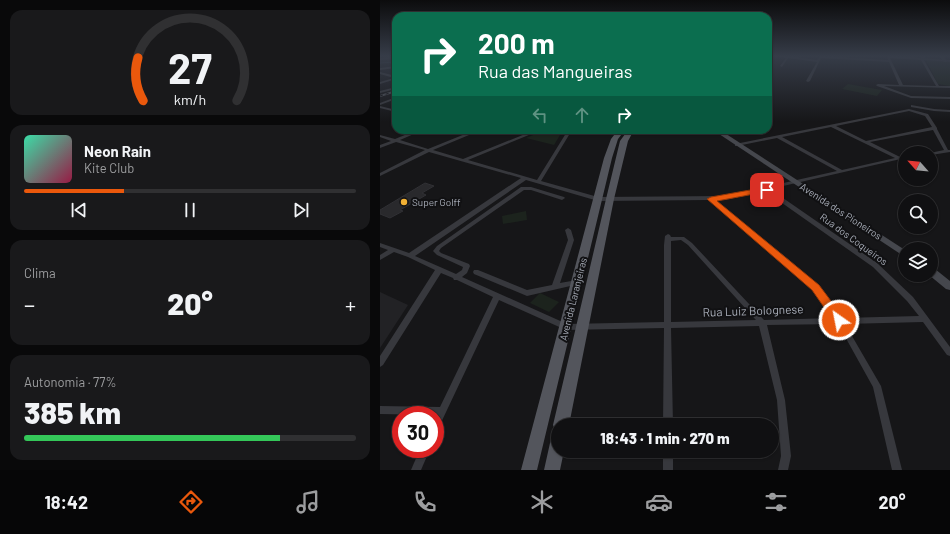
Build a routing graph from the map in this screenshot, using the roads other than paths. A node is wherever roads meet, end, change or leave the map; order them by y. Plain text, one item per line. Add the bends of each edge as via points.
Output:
1 (391, 78) edge
2 (810, 78) edge
3 (897, 78) edge
4 (934, 78) edge
5 (808, 81) dead end
6 (380, 84) edge
7 (901, 85) junction
8 (938, 86) junction
9 (392, 87) edge
10 (950, 87) edge
11 (392, 89) edge
12 (380, 92) edge
13 (915, 97) junction
14 (950, 98) edge
15 (392, 100) edge
16 (380, 104) edge
17 (380, 107) edge
18 (911, 108) junction
19 (392, 110) edge
20 (950, 111) edge
21 (832, 126) junction
22 (935, 128) junction
23 (412, 134) edge
24 (470, 134) edge
25 (529, 134) edge
26 (568, 134) edge
27 (619, 134) edge
28 (629, 134) edge
29 (722, 134) edge
30 (380, 136) edge
31 (778, 137) junction
32 (395, 141) junction
33 (865, 142) junction
34 (737, 145) junction
35 (380, 147) edge
36 (429, 150) junction
37 (948, 152) edge
38 (938, 153) edge
39 (898, 158) joint
40 (464, 160) junction
41 (841, 172) junction
42 (380, 175) edge
43 (526, 178) junction
44 (538, 182) junction
45 (797, 183) junction
46 (767, 190) junction
47 (562, 198) dead end
48 (598, 199) junction
49 (610, 199) junction
50 (711, 199) junction
51 (568, 230) dead end
52 (380, 245) edge
53 (898, 249) edge
54 (393, 250) junction
55 (410, 256) junction
56 (380, 258) edge
57 (438, 270) junction
58 (476, 272) dead end
59 (938, 277) edge
60 (456, 278) junction
61 (577, 282) junction
62 (555, 286) junction
63 (950, 286) edge
64 (497, 297) junction
65 (925, 319) junction
66 (839, 320) junction
67 (762, 322) junction
68 (668, 324) junction
69 (566, 327) junction
70 (583, 327) junction
71 (950, 353) edge
72 (380, 364) edge
73 (444, 406) edge
74 (380, 410) edge
75 (392, 410) edge
76 (563, 418) edge
77 (668, 418) edge
78 (421, 458) edge
79 (554, 458) edge
80 (668, 458) edge
81 (416, 470) edge
82 (529, 470) edge
83 (552, 470) edge
84 (668, 470) edge
85 (783, 470) edge
86 (897, 470) edge

1 - 6 street
2 - 5 street
3 - 7 street
4 - 8 street
6 - 9 street
7 - 8 street
7 - 13 street via 878,85 893,92
8 - 10 street
11 - 12 street
13 - 14 street
13 - 18 street
15 - 16 street
17 - 19 street
18 - 20 street
18 - 21 street
18 - 22 street via 927,115
21 - 31 street
21 - 33 street
22 - 33 street
22 - 37 street
23 - 32 street
24 - 36 street
25 - 40 street
26 - 44 street
27 - 48 main road, Avenida Laranjeiras via 608,158
28 - 49 main road, Avenida Laranjeiras via 624,142
29 - 34 main road, Avenida dos Pioneiros
30 - 32 street
31 - 34 street
31 - 41 street
32 - 35 street
32 - 36 street
33 - 39 street
34 - 45 main road, Avenida dos Pioneiros
36 - 40 street
36 - 42 street
37 - 38 street
39 - 41 street
40 - 43 street
41 - 45 street
43 - 44 street
43 - 55 street
44 - 48 street
45 - 46 street
45 - 53 main road, Avenida dos Pioneiros
46 - 50 street
46 - 65 street, Rua dos Coqueiros via 875,265 901,289
47 - 60 street via 524,188 445,243 436,251 467,266
48 - 49 street
48 - 61 main road, Avenida Laranjeiras
49 - 50 street
49 - 70 main road, Avenida Laranjeiras
50 - 66 street via 815,288
51 - 62 street via 571,240
52 - 54 street
54 - 55 street
54 - 56 street
55 - 57 street
57 - 60 street
57 - 72 street
58 - 62 street via 527,293
59 - 63 main road
60 - 64 street
61 - 62 street
61 - 69 main road, Avenida Laranjeiras
64 - 69 street
64 - 73 street
65 - 66 street, Rua Luiz Bolognese
65 - 71 street, Rua dos Coqueiros
66 - 67 street, Rua Luiz Bolognese
66 - 86 street via 877,386
67 - 68 street, Rua Luiz Bolognese
67 - 68 street via 690,244 682,238 668,238
67 - 85 street via 781,400 786,456
68 - 70 street, Rua Luiz Bolognese
68 - 77 street
69 - 70 street, Rua Luiz Bolognese
69 - 82 main road, Avenida Laranjeiras
70 - 76 main road, Avenida Laranjeiras
74 - 75 street
78 - 81 street
79 - 83 main road
80 - 84 street

